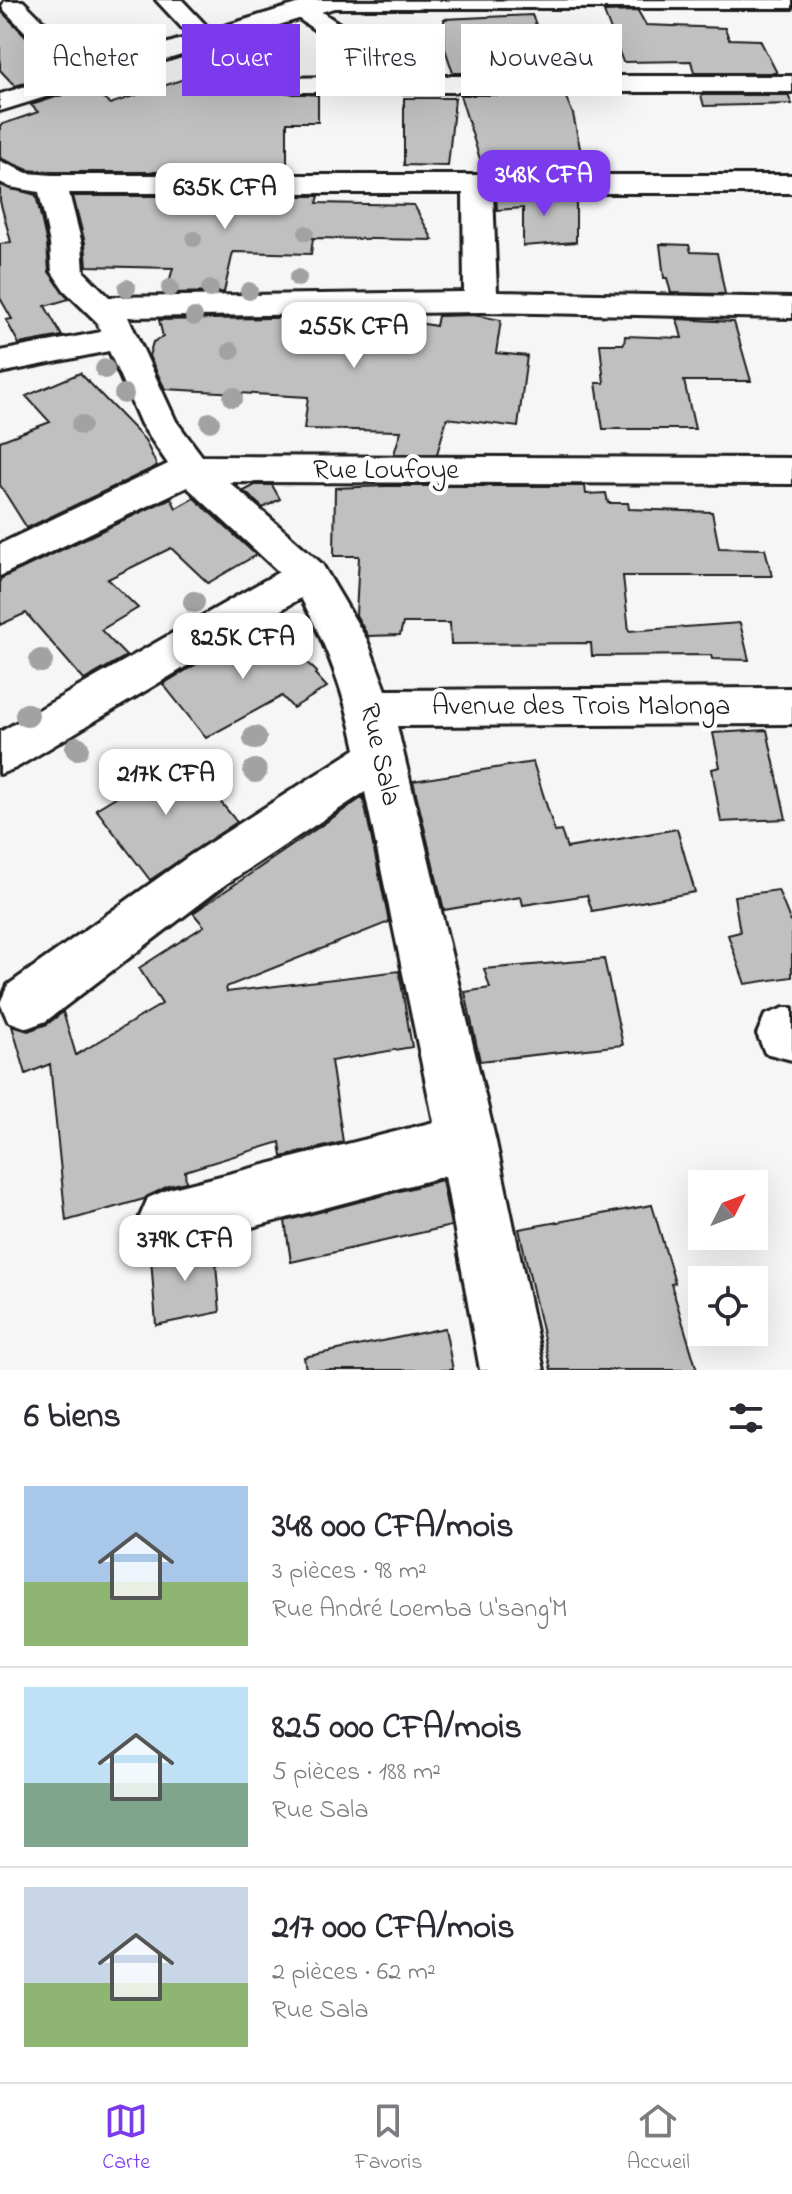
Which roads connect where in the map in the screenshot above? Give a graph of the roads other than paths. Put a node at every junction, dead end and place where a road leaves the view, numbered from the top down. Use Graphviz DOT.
graph roads {
  1 [pos="168,0"];
  2 [pos="333,0"];
  3 [pos="792,1"];
  4 [pos="14,6"];
  5 [pos="302,10"];
  6 [pos="32,24"];
  7 [pos="191,24"];
  8 [pos="256,24"];
  9 [pos="323,24"];
  10 [pos="445,84"];
  11 [pos="792,84"];
  12 [pos="24,96"];
  13 [pos="0,103"];
  14 [pos="0,170"];
  15 [pos="478,182"];
  16 [pos="52,184"];
  17 [pos="792,184"];
  18 [pos="481,302"];
  19 [pos="103,307"];
  20 [pos="792,308"];
  21 [pos="121,338"];
  22 [pos="0,362"];
  23 [pos="191,469"];
  24 [pos="792,471"];
  25 [pos="0,561"];
  26 [pos="308,575"];
  27 [pos="792,706"];
  28 [pos="370,708"];
  29 [pos="0,755"];
  30 [pos="381,757"];
  31 [pos="27,1003"];
  32 [pos="467,1142"];
  33 [pos="169,1219"];
  34 [pos="512,1370"];
  1 -- 7 [label="main road"];
  2 -- 3 [label="main road"];
  2 -- 5 [label="main road"];
  4 -- 6 [label="main road"];
  5 -- 8 [label="main road"];
  5 -- 9 [label="main road"];
  10 -- 11 [label="main road"];
  12 -- 13 [label="main road"];
  14 -- 16 [label="main road"];
  15 -- 16 [label="main road"];
  15 -- 17 [label="main road"];
  15 -- 18 [label="main road"];
  16 -- 19 [label="main road, Rue Sala"];
  18 -- 19 [label="main road"];
  18 -- 20 [label="main road"];
  19 -- 21 [label="main road, Rue Sala"];
  21 -- 22 [label="main road"];
  21 -- 23 [label="main road, Rue Sala"];
  23 -- 24 [label="main road, Rue Loufoye"];
  23 -- 25 [label="main road, Rue Loufoye"];
  23 -- 26 [label="main road, Rue Sala"];
  26 -- 28 [label="main road, Rue Sala"];
  26 -- 29 [label="main road"];
  27 -- 28 [label="main road, Avenue des Trois Malonga"];
  28 -- 30 [label="main road, Rue Sala"];
  30 -- 31 [label="main road"];
  30 -- 32 [label="main road, Rue Sala"];
  32 -- 33 [label="main road"];
  32 -- 34 [label="main road, Rue Sala"];
}
